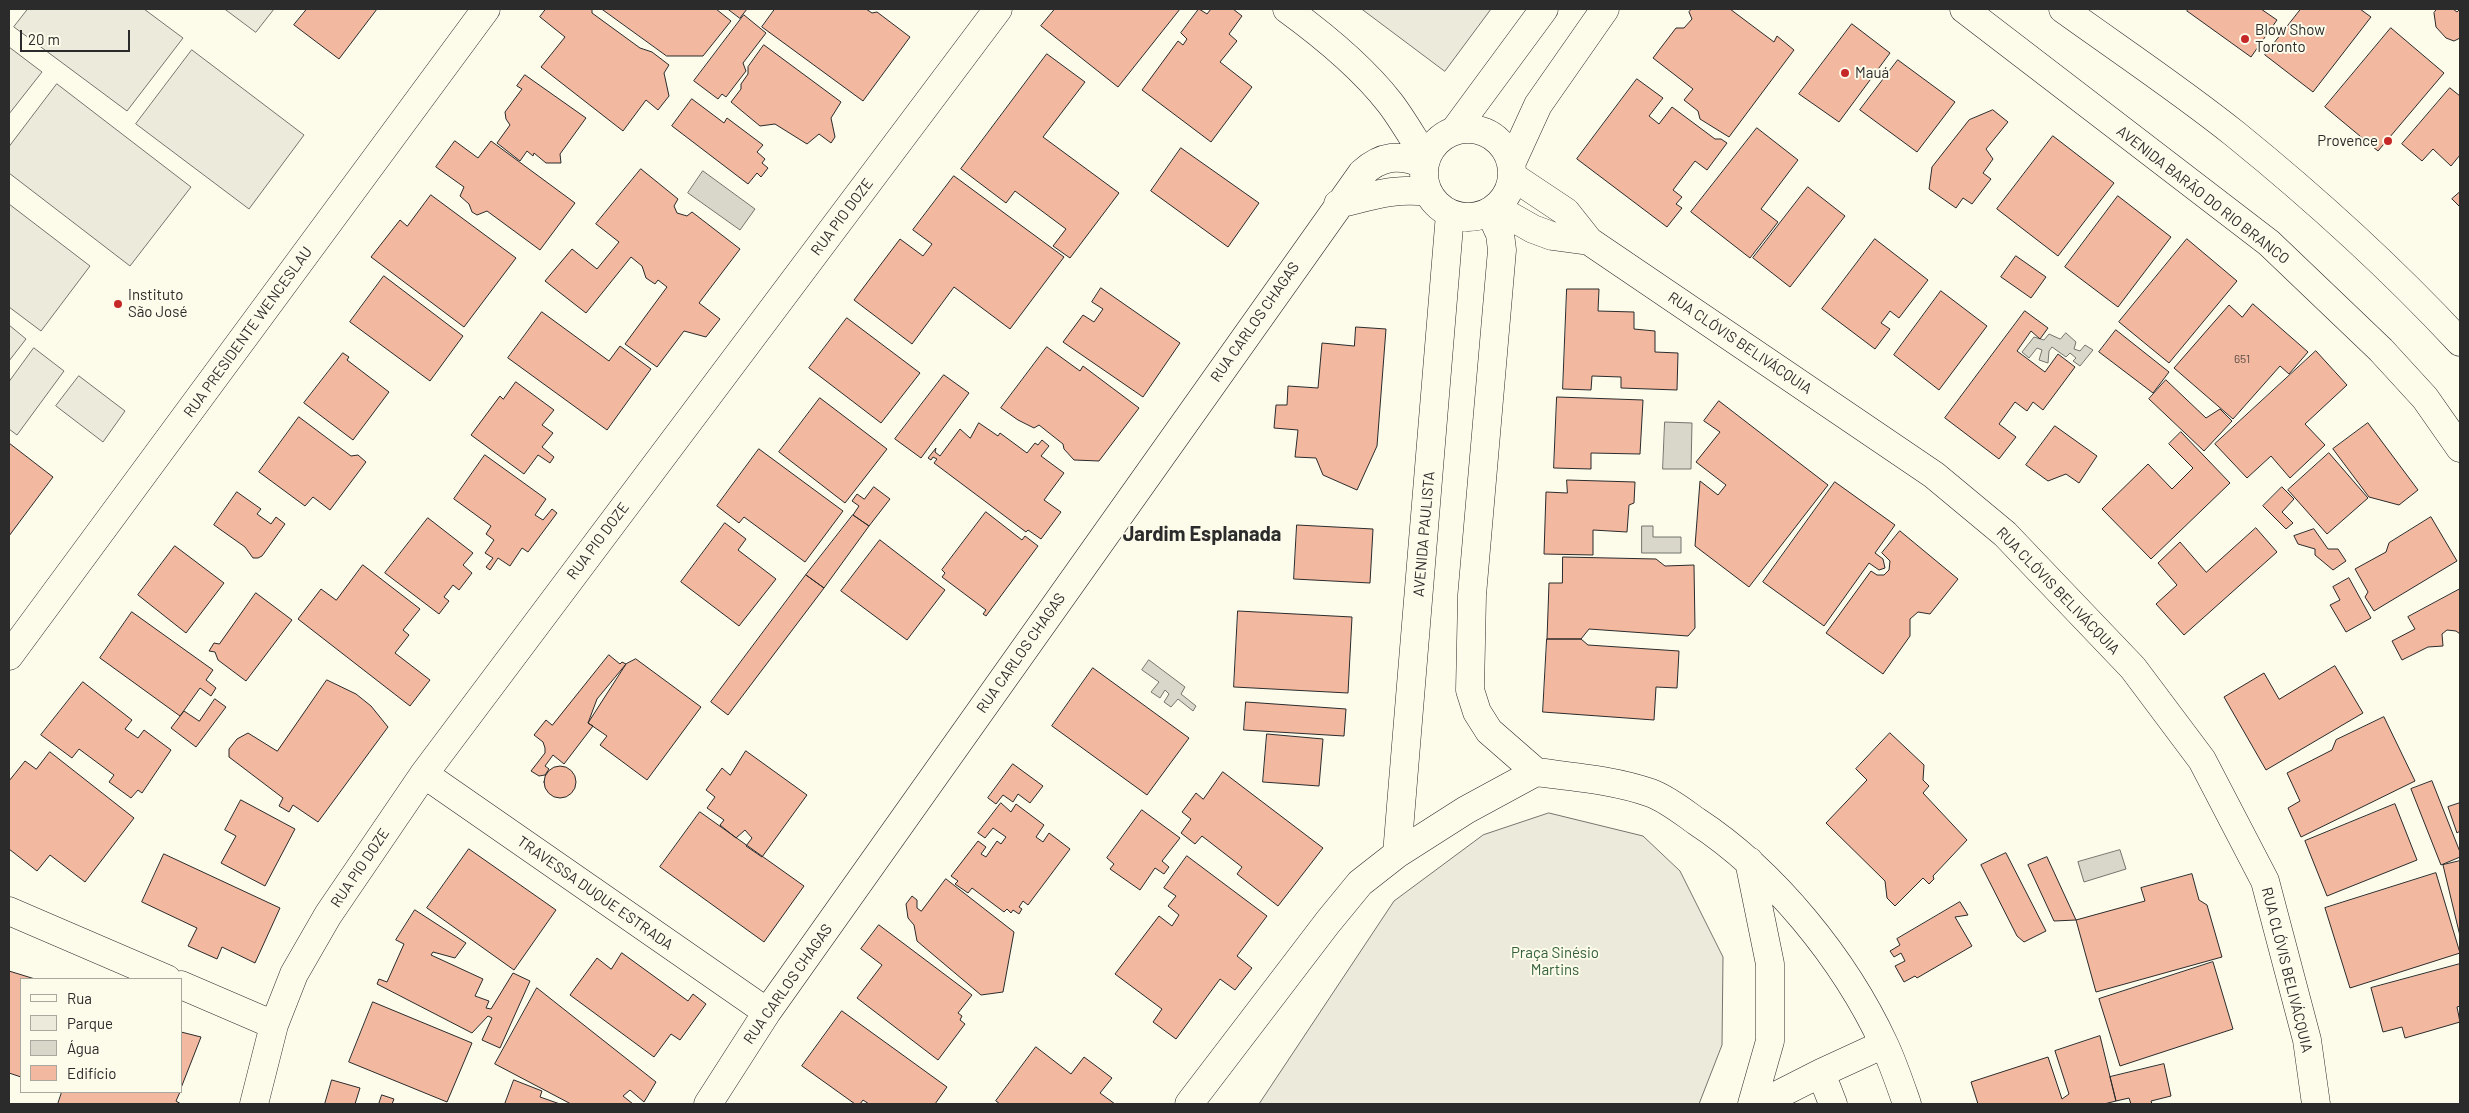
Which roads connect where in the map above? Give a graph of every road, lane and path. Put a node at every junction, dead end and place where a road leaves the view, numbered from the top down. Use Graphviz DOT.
graph roads {
  1 [pos="486,9"];
  2 [pos="998,9"];
  3 [pos="1287,9"];
  4 [pos="1544,9"];
  5 [pos="1605,9"];
  6 [pos="1964,9"];
  7 [pos="2063,9"];
  8 [pos="1454,131"];
  9 [pos="1425,161"];
  10 [pos="1512,170"];
  11 [pos="1427,192"];
  12 [pos="1338,204"];
  13 [pos="1493,210"];
  14 [pos="1450,214"];
  15 [pos="1589,241"];
  16 [pos="2460,342"];
  17 [pos="2459,441"];
  18 [pos="9,656"];
  19 [pos="1536,772"];
  20 [pos="424,774"];
  21 [pos="1397,854"];
  22 [pos="1749,861"];
  23 [pos="9,911"];
  24 [pos="165,978"];
  25 [pos="182,986"];
  26 [pos="767,1012"];
  27 [pos="274,1025"];
  28 [pos="1884,1044"];
  29 [pos="1821,1073"];
  30 [pos="254,1104"];
  31 [pos="708,1104"];
  32 [pos="1189,1104"];
  33 [pos="1752,1104"];
  34 [pos="1760,1104"];
  35 [pos="1833,1104"];
  36 [pos="1907,1104"];
  37 [pos="2316,1104"];
  1 -- 18 [label="street, RUA PRESIDENTE WENCESLAU"];
  2 -- 20 [label="street, RUA PIO DOZE"];
  3 -- 9 [label="street"];
  4 -- 8 [label="street"];
  5 -- 10 [label="street"];
  6 -- 17 [label="street, AVENIDA BARÃO DO RIO BRANCO"];
  7 -- 16 [label="street"];
  8 -- 9 [label="street"];
  8 -- 10 [label="street"];
  9 -- 11 [label="street"];
  9 -- 12 [label="street, RUA CARLOS CHAGAS"];
  10 -- 13 [label="street"];
  10 -- 15 [label="street, RUA CLÓVIS BELIVÁCQUIA"];
  11 -- 12 [label="street"];
  11 -- 14 [label="street"];
  12 -- 26 [label="street, RUA CARLOS CHAGAS"];
  13 -- 14 [label="street"];
  13 -- 15 [label="street, RUA CLÓVIS BELIVÁCQUIA"];
  13 -- 19 [label="street"];
  14 -- 21 [label="street, AVENIDA PAULISTA"];
  15 -- 37 [label="street, RUA CLÓVIS BELIVÁCQUIA"];
  19 -- 21 [label="street"];
  19 -- 22 [label="street"];
  20 -- 26 [label="street, TRAVESSA DUQUE ESTRADA"];
  20 -- 27 [label="street, RUA PIO DOZE"];
  21 -- 32 [label="street"];
  22 -- 28 [label="street"];
  22 -- 33 [label="street"];
  23 -- 24 [label="street"];
  25 -- 27 [label="street"];
  26 -- 31 [label="street, RUA CARLOS CHAGAS"];
  27 -- 30 [label="street, RUA PIO DOZE"];
  28 -- 29 [label="street"];
  28 -- 36 [label="street"];
  29 -- 34 [label="street"];
  29 -- 35 [label="street"];
}
